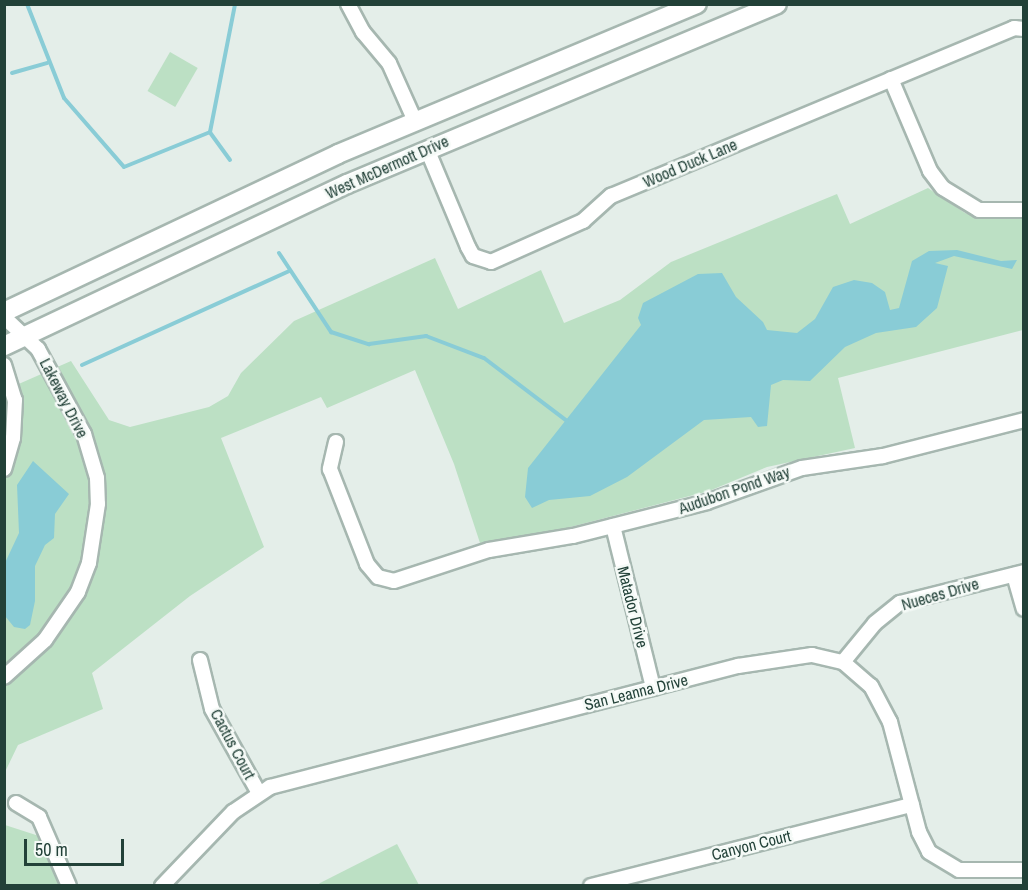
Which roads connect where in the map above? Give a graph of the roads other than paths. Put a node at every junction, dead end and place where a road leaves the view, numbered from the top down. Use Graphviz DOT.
graph roads {
  1 [pos="348,4"];
  2 [pos="697,4"];
  3 [pos="777,4"];
  4 [pos="1023,29"];
  5 [pos="891,79"];
  6 [pos="415,121"];
  7 [pos="427,149"];
  8 [pos="1023,210"];
  9 [pos="4,312"];
  10 [pos="4,317"];
  11 [pos="26,336"];
  12 [pos="4,346"];
  13 [pos="4,365"];
  14 [pos="1023,420"];
  15 [pos="336,442"];
  16 [pos="4,469"];
  17 [pos="614,526"];
  18 [pos="1019,573"];
  19 [pos="1023,609"];
  20 [pos="200,660"];
  21 [pos="843,662"];
  22 [pos="4,677"];
  23 [pos="653,688"];
  24 [pos="259,793"];
  25 [pos="16,803"];
  26 [pos="912,806"];
  27 [pos="1023,870"];
  28 [pos="69,885"];
  29 [pos="162,885"];
  30 [pos="591,885"];
  1 -- 6 [label="street"];
  2 -- 6 [label="main road, West McDermott Drive"];
  3 -- 7 [label="main road, West McDermott Drive"];
  4 -- 5 [label="street, Wood Duck Lane"];
  5 -- 7 [label="street, Wood Duck Lane"];
  5 -- 8 [label="street"];
  6 -- 7 [label="main road"];
  6 -- 9 [label="main road, West McDermott Drive"];
  7 -- 11 [label="main road, West McDermott Drive"];
  10 -- 11 [label="street, Lakeway Drive"];
  11 -- 12 [label="main road, West McDermott Drive"];
  11 -- 22 [label="street, Lakeway Drive"];
  13 -- 16 [label="street"];
  14 -- 17 [label="street, Audubon Pond Way"];
  15 -- 17 [label="street, Audubon Pond Way"];
  17 -- 23 [label="street, Matador Drive"];
  18 -- 19 [label="street"];
  18 -- 21 [label="street, Nueces Drive"];
  20 -- 24 [label="street, Cactus Court"];
  21 -- 23 [label="street, San Leanna Drive"];
  21 -- 26 [label="street, San Leanna Drive"];
  23 -- 24 [label="street, San Leanna Drive"];
  24 -- 29 [label="street, San Leanna Drive"];
  25 -- 28 [label="street"];
  26 -- 27 [label="street, San Leanna Drive"];
  26 -- 30 [label="street, Canyon Court"];
}
